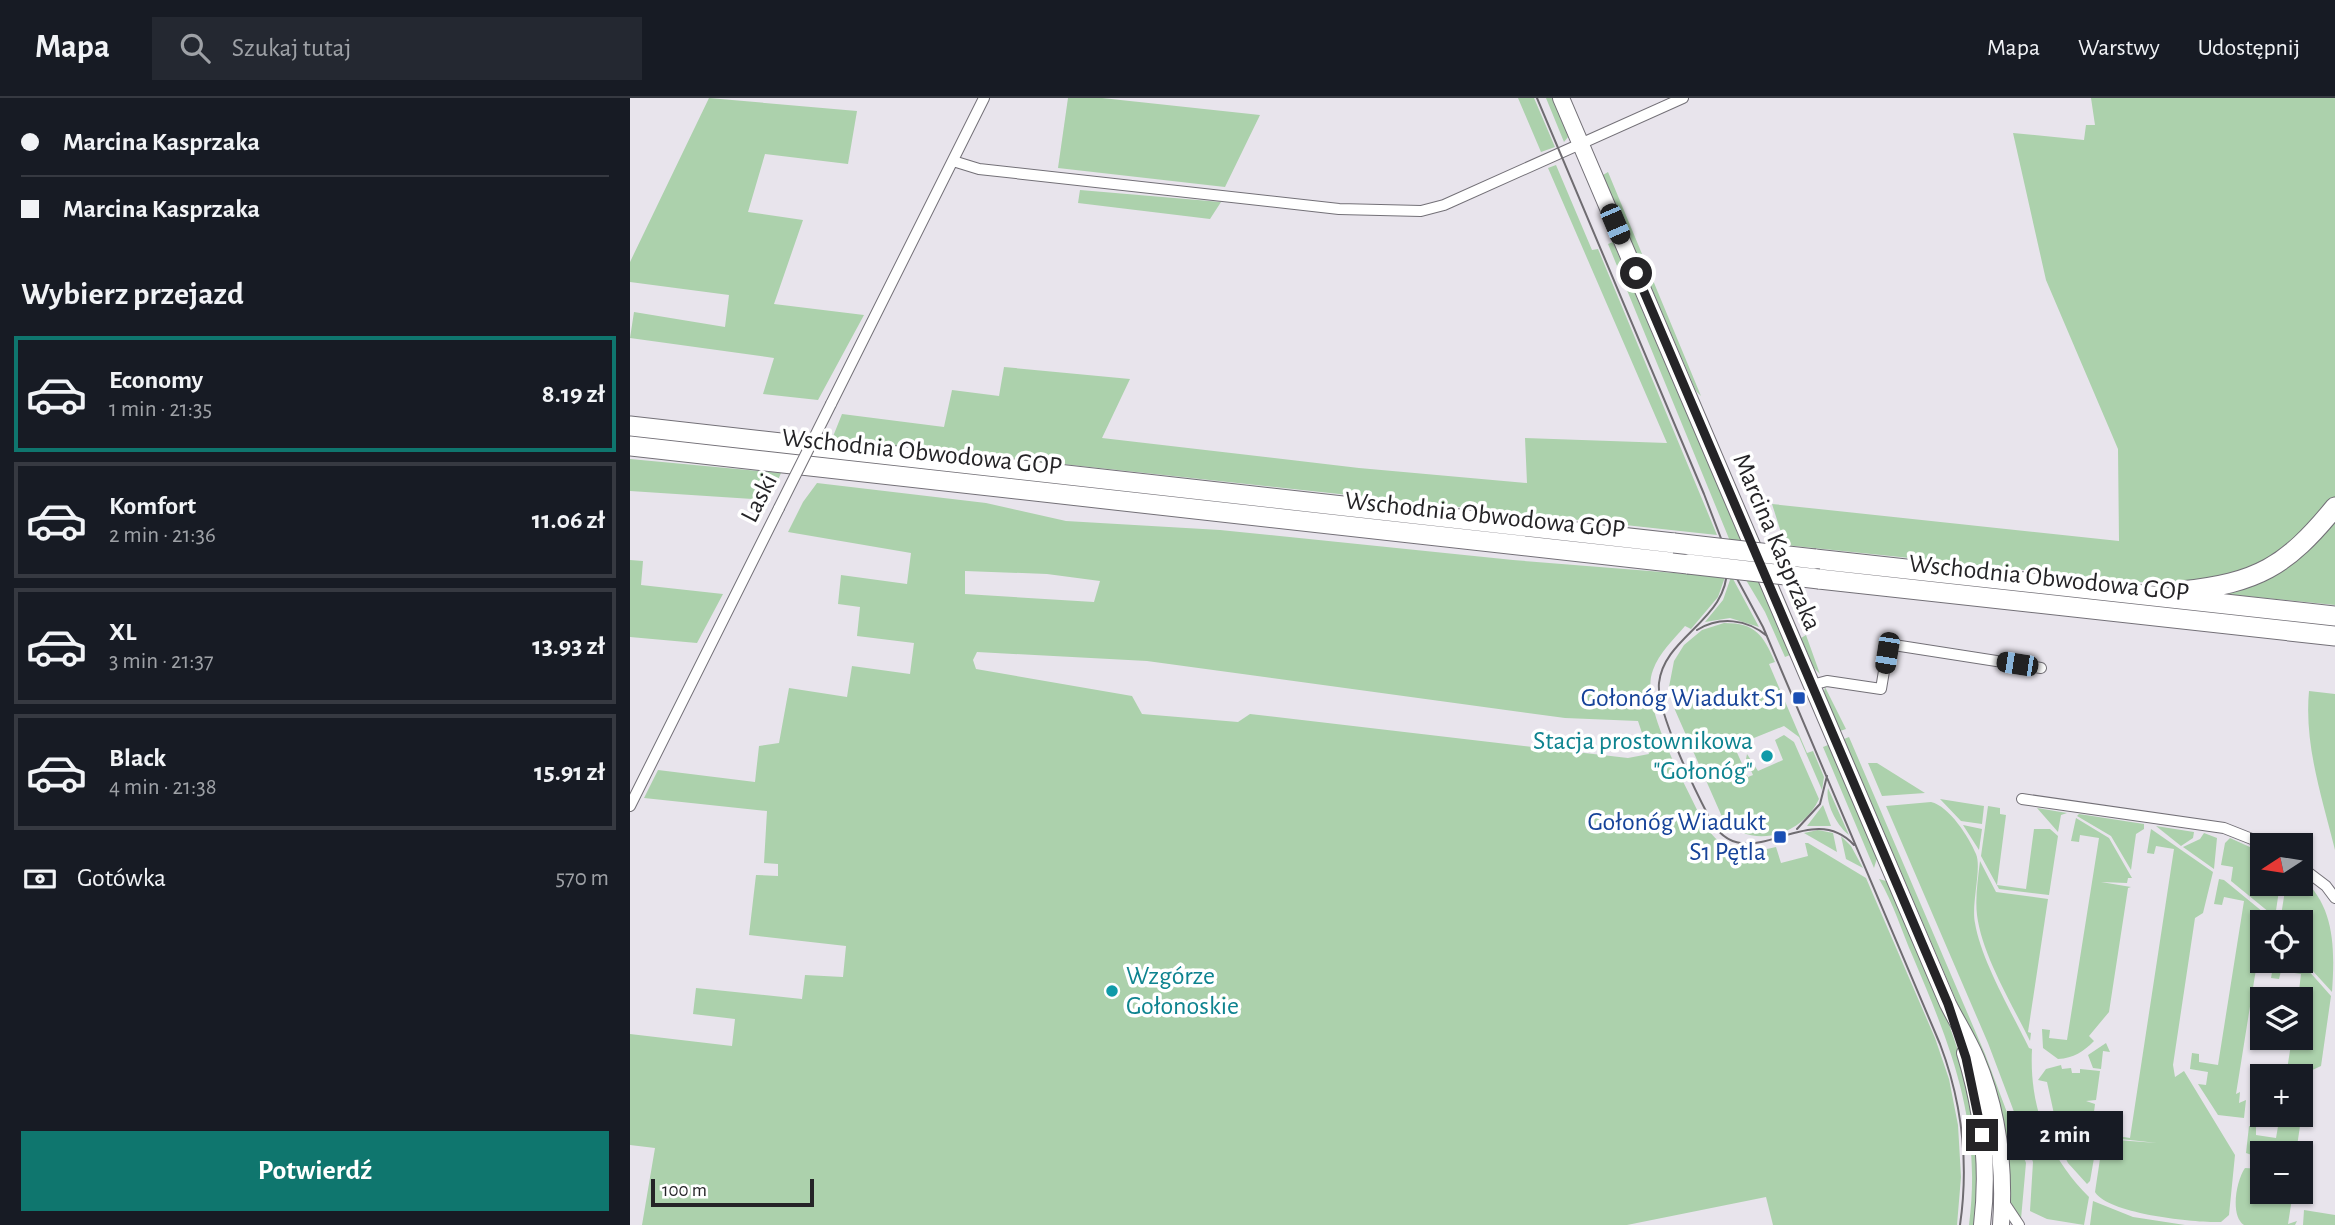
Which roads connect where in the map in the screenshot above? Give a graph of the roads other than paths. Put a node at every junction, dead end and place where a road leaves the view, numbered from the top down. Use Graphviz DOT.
graph roads {
  1 [pos="984,98"];
  2 [pos="1561,98"];
  3 [pos="1684,98"];
  4 [pos="1580,144"];
  5 [pos="953,161"];
  6 [pos="630,426"];
  7 [pos="630,446"];
  8 [pos="2335,507"];
  9 [pos="2141,595"];
  10 [pos="2335,616"];
  11 [pos="2335,636"];
  12 [pos="2041,668"];
  13 [pos="1812,685"];
  14 [pos="2022,799"];
  15 [pos="630,806"];
  16 [pos="2250,838"];
  17 [pos="2314,877"];
  18 [pos="2335,898"];
  19 [pos="1948,1004"];
  20 [pos="2002,1197"];
  21 [pos="1982,1225"];
  22 [pos="2001,1225"];
  23 [pos="2019,1225"];
  1 -- 5 [label="street, Laski"];
  2 -- 4 [label="street, Marcina Kasprzaka"];
  3 -- 4 [label="street"];
  4 -- 5 [label="street"];
  4 -- 13 [label="street, Marcina Kasprzaka"];
  5 -- 15 [label="street, Laski, bridge"];
  6 -- 9 [label="highway, Wschodnia Obwodowa GOP, bridge"];
  7 -- 11 [label="highway, Wschodnia Obwodowa GOP, bridge"];
  8 -- 9 [label="highway"];
  9 -- 10 [label="highway, Wschodnia Obwodowa GOP"];
  12 -- 13 [label="street"];
  13 -- 19 [label="street, Marcina Kasprzaka"];
  14 -- 16 [label="street"];
  17 -- 18 [label="street"];
  19 -- 20 [label="street, Marcina Kasprzaka"];
  19 -- 21 [label="street, Marcina Kasprzaka"];
  20 -- 22 [label="street, Marcina Kasprzaka"];
  20 -- 23 [label="street"];
}
